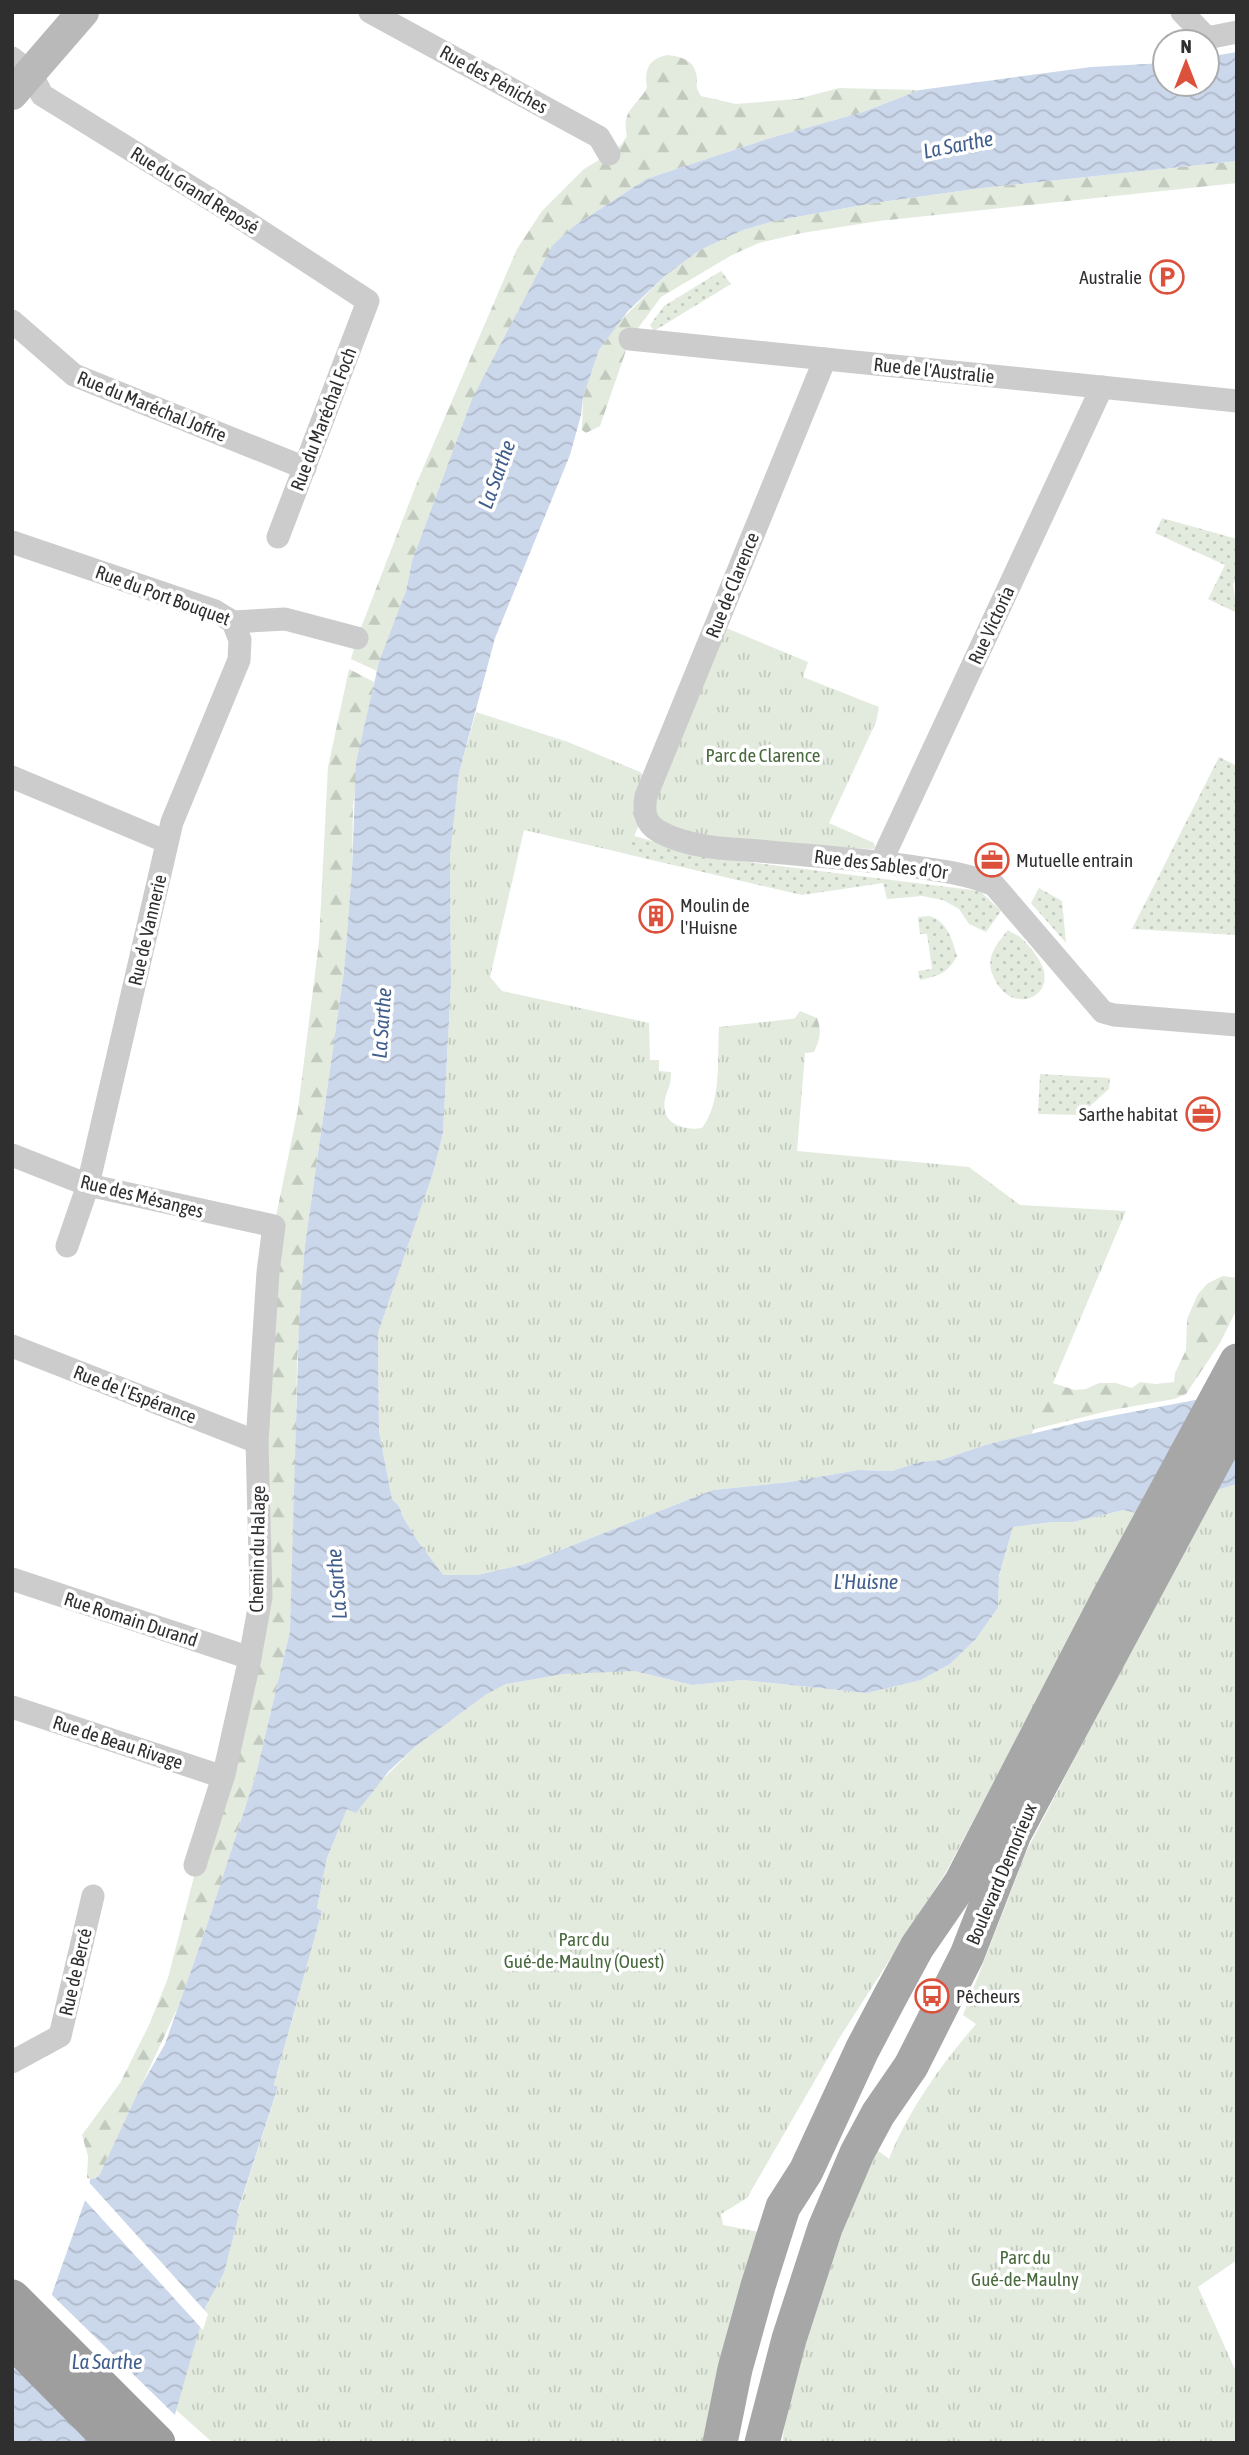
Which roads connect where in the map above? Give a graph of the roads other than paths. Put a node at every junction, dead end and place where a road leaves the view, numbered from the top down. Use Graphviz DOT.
graph roads {
  1 [pos="83,12"];
  2 [pos="370,12"];
  3 [pos="1182,12"];
  4 [pos="1237,32"];
  5 [pos="18,75"];
  6 [pos="609,154"];
  7 [pos="368,301"];
  8 [pos="12,321"];
  9 [pos="630,339"];
  10 [pos="824,359"];
  11 [pos="1102,387"];
  12 [pos="1237,401"];
  13 [pos="306,468"];
  14 [pos="278,537"];
  15 [pos="12,542"];
  16 [pos="233,622"];
  17 [pos="357,638"];
  18 [pos="12,777"];
  19 [pos="644,813"];
  20 [pos="167,842"];
  21 [pos="881,862"];
  22 [pos="1237,1025"];
  23 [pos="12,1155"];
  24 [pos="88,1185"];
  25 [pos="274,1226"];
  26 [pos="67,1245"];
  27 [pos="12,1346"];
  28 [pos="1237,1361"];
  29 [pos="1237,1419"];
  30 [pos="257,1442"];
  31 [pos="12,1579"];
  32 [pos="1123,1600"];
  33 [pos="250,1658"];
  34 [pos="12,1707"];
  35 [pos="223,1777"];
  36 [pos="195,1865"];
  37 [pos="93,1896"];
  38 [pos="12,2062"];
  39 [pos="806,2171"];
  40 [pos="12,2298"];
  41 [pos="12,2339"];
  42 [pos="789,2339"];
  43 [pos="116,2443"];
  44 [pos="157,2443"];
  45 [pos="720,2443"];
  46 [pos="733,2443"];
  47 [pos="762,2443"];
  48 [pos="773,2443"];
  1 -- 5 [label="main road"];
  2 -- 6 [label="street, Rue des Péniches"];
  3 -- 4 [label="street"];
  5 -- 7 [label="street, Rue du Grand Reposé"];
  7 -- 13 [label="street, Rue du Maréchal Foch"];
  8 -- 13 [label="street, Rue du Maréchal Joffre"];
  9 -- 10 [label="street, Rue de l'Australie"];
  10 -- 11 [label="street, Rue de l'Australie"];
  10 -- 19 [label="street, Rue de Clarence"];
  11 -- 12 [label="street, Rue de l'Australie"];
  11 -- 21 [label="street, Rue Victoria"];
  13 -- 14 [label="street, Rue du Maréchal Foch"];
  15 -- 16 [label="street, Rue du Port Bouquet"];
  16 -- 17 [label="street, Rue du Port Bouquet"];
  16 -- 20 [label="street, Rue de Vannerie"];
  18 -- 20 [label="street"];
  19 -- 21 [label="street, Rue des Sables d'Or"];
  20 -- 24 [label="street, Rue de Vannerie"];
  21 -- 22 [label="street, Rue des Sables d'Or"];
  23 -- 24 [label="street, Rue des Mésanges"];
  24 -- 25 [label="street, Rue des Mésanges"];
  24 -- 26 [label="street, Rue de Vannerie"];
  25 -- 30 [label="street, Chemin du Halage"];
  27 -- 30 [label="street, Rue de l'Espérance"];
  28 -- 32 [label="main road, Boulevard Demorieux"];
  29 -- 32 [label="main road, Boulevard Demorieux"];
  30 -- 33 [label="street, Chemin du Halage"];
  31 -- 33 [label="street, Rue Romain Durand"];
  32 -- 39 [label="main road, Boulevard Demorieux"];
  32 -- 42 [label="main road, Boulevard Demorieux"];
  33 -- 35 [label="street, Chemin du Halage"];
  34 -- 35 [label="street, Rue de Beau Rivage"];
  35 -- 36 [label="street, Chemin du Halage"];
  37 -- 38 [label="street, Rue de Bercé"];
  39 -- 45 [label="main road"];
  39 -- 46 [label="main road"];
  40 -- 44 [label="highway"];
  41 -- 43 [label="highway"];
  42 -- 47 [label="main road"];
  42 -- 48 [label="main road"];
}
